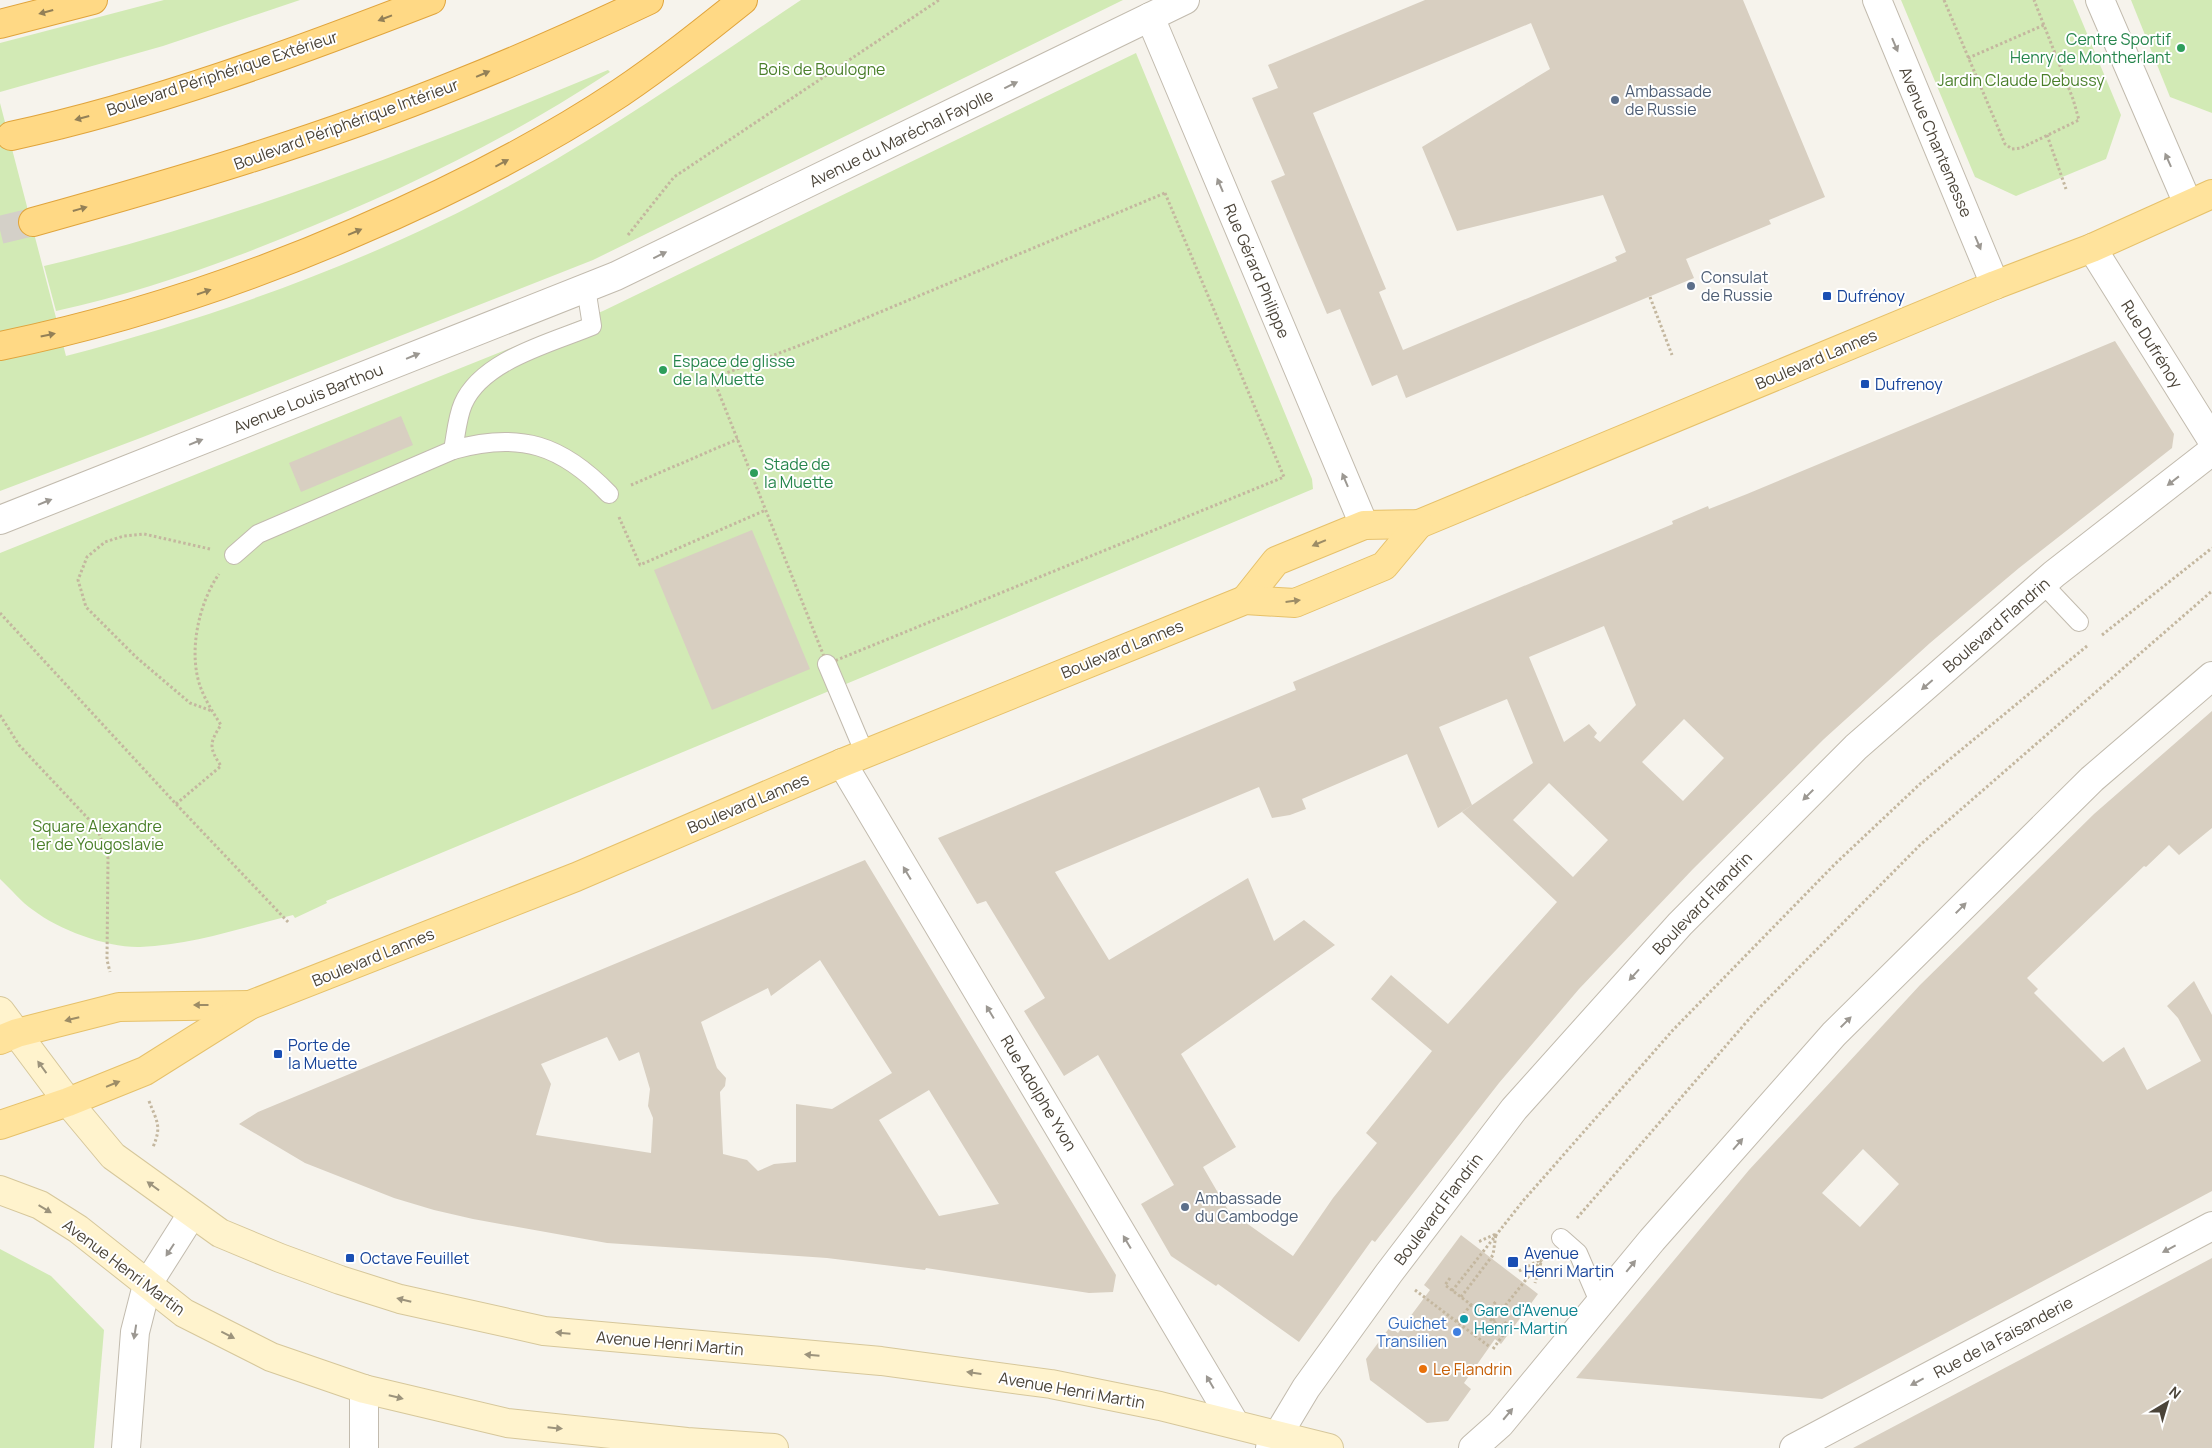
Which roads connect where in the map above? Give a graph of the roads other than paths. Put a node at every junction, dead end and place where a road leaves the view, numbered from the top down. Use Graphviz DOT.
graph roads {
  1 [pos="93,0"];
  2 [pos="431,0"];
  3 [pos="649,0"];
  4 [pos="743,0"];
  5 [pos="1185,0"];
  6 [pos="1876,0"];
  7 [pos="2100,0"];
  8 [pos="1150,17"];
  9 [pos="0,24"];
  10 [pos="11,136"];
  11 [pos="2200,199"];
  12 [pos="33,222"];
  13 [pos="2092,248"];
  14 [pos="616,276"];
  15 [pos="1995,285"];
  16 [pos="586,288"];
  17 [pos="0,346"];
  18 [pos="2212,440"];
  19 [pos="453,450"];
  20 [pos="2212,451"];
  21 [pos="609,494"];
  22 [pos="0,520"];
  23 [pos="1420,524"];
  24 [pos="1364,525"];
  25 [pos="234,555"];
  26 [pos="2043,584"];
  27 [pos="1244,600"];
  28 [pos="2078,622"];
  29 [pos="828,664"];
  30 [pos="2212,676"];
  31 [pos="853,758"];
  32 [pos="250,1005"];
  33 [pos="0,1011"];
  34 [pos="8,1036"];
  35 [pos="68,1102"];
  36 [pos="0,1125"];
  37 [pos="0,1190"];
  38 [pos="192,1214"];
  39 [pos="2212,1226"];
  40 [pos="1561,1238"];
  41 [pos="147,1285"];
  42 [pos="1600,1304"];
  43 [pos="364,1389"];
  44 [pos="1235,1424"];
  45 [pos="1274,1441"];
  46 [pos="126,1448"];
  47 [pos="364,1448"];
  48 [pos="774,1448"];
  49 [pos="1329,1448"];
  50 [pos="1474,1448"];
  51 [pos="1794,1448"];
  1 -- 9 [label="highway, one-way"];
  2 -- 10 [label="highway, Boulevard Périphérique Extérieur, one-way"];
  12 -- 3 [label="highway, Boulevard Périphérique Intérieur, one-way"];
  17 -- 4 [label="highway, one-way"];
  5 -- 8 [label="street, Avenue du Maréchal Fayolle"];
  6 -- 15 [label="street, Avenue Chantemesse, one-way"];
  11 -- 7 [label="street, one-way"];
  14 -- 8 [label="street, Avenue du Maréchal Fayolle, one-way"];
  24 -- 8 [label="street, Rue Gérard Philippe, one-way"];
  11 -- 13 [label="main road, Boulevard Lannes"];
  13 -- 15 [label="main road, Boulevard Lannes"];
  13 -- 18 [label="street, Rue Dufrénoy"];
  14 -- 16 [label="street, Avenue Louis Barthou"];
  15 -- 23 [label="main road, Boulevard Lannes"];
  16 -- 19 [label="lane"];
  22 -- 16 [label="street, Avenue Louis Barthou, one-way"];
  19 -- 21 [label="lane"];
  19 -- 25 [label="lane"];
  20 -- 26 [label="street, Boulevard Flandrin, one-way"];
  23 -- 24 [label="main road, Boulevard Lannes"];
  27 -- 23 [label="main road, Boulevard Lannes, one-way"];
  24 -- 27 [label="main road, Boulevard Lannes, one-way"];
  26 -- 28 [label="lane"];
  26 -- 45 [label="street, Boulevard Flandrin, one-way"];
  27 -- 31 [label="main road, Boulevard Lannes"];
  29 -- 31 [label="lane"];
  42 -- 30 [label="street, one-way"];
  31 -- 32 [label="main road, Boulevard Lannes"];
  44 -- 31 [label="street, Rue Adolphe Yvon, one-way"];
  32 -- 34 [label="main road, Boulevard Lannes, one-way"];
  35 -- 32 [label="main road, Boulevard Lannes, one-way"];
  33 -- 34 [label="main road, Avenue Henri Martin"];
  35 -- 34 [label="main road, Avenue Henri Martin, one-way"];
  35 -- 36 [label="main road, Boulevard Lannes"];
  38 -- 35 [label="main road, Avenue Henri Martin, one-way"];
  37 -- 41 [label="main road, Avenue Henri Martin, one-way"];
  38 -- 41 [label="street, one-way"];
  44 -- 38 [label="main road, Avenue Henri Martin, one-way"];
  39 -- 51 [label="street, Rue de la Faisanderie, one-way"];
  40 -- 42 [label="lane"];
  41 -- 43 [label="main road, Avenue Henri Martin, one-way"];
  41 -- 46 [label="street, one-way"];
  50 -- 42 [label="street, one-way"];
  43 -- 47 [label="street"];
  43 -- 48 [label="main road, Avenue Henri Martin, one-way"];
  44 -- 45 [label="main road, Avenue Henri Martin"];
  45 -- 49 [label="main road, Avenue Henri Martin"];
}
